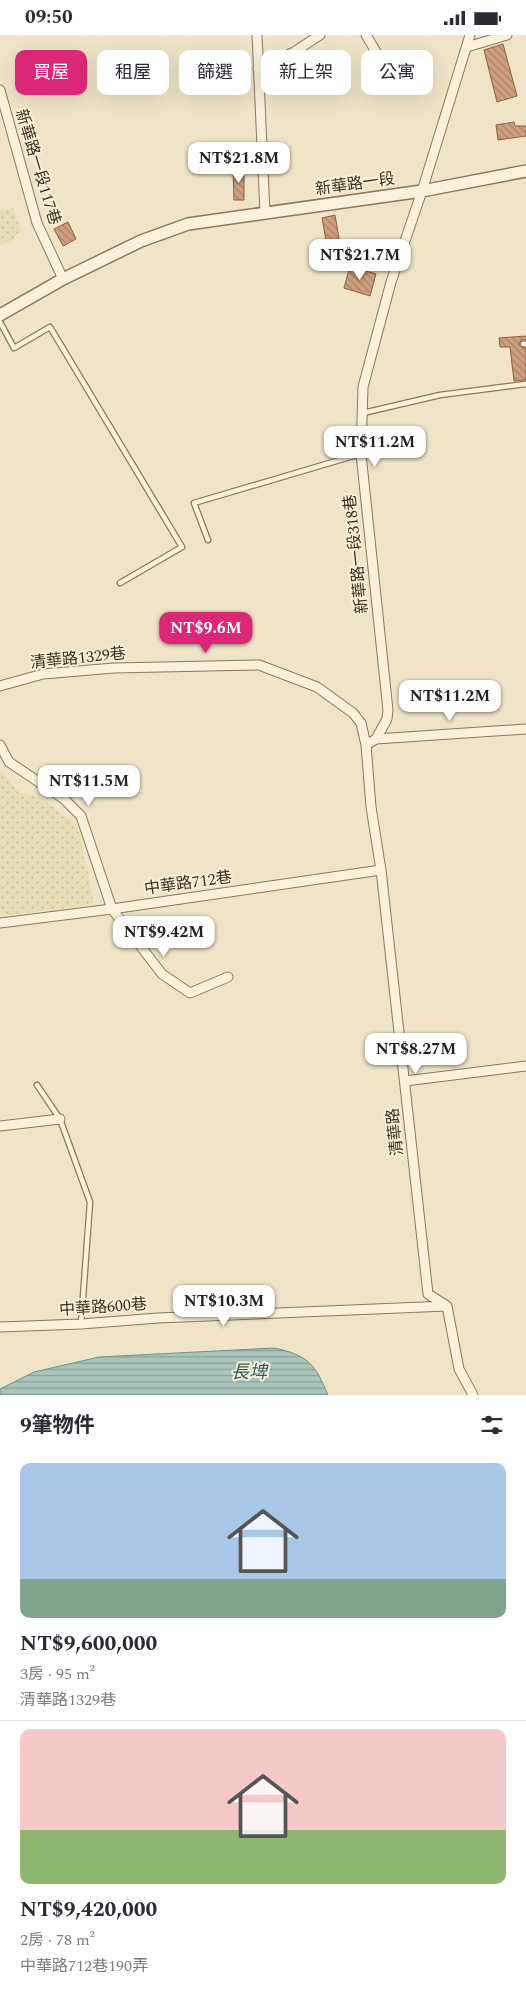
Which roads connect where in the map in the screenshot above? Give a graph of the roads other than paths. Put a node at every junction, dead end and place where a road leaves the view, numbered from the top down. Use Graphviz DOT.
graph roads {
  1 [pos="257,35"];
  2 [pos="320,35"];
  3 [pos="366,35"];
  4 [pos="470,35"];
  5 [pos="507,35"];
  6 [pos="466,47"];
  7 [pos="375,50"];
  8 [pos="258,69"];
  9 [pos="0,91"];
  10 [pos="526,171"];
  11 [pos="422,191"];
  12 [pos="265,213"];
  13 [pos="64,279"];
  14 [pos="0,315"];
  15 [pos="0,321"];
  16 [pos="526,384"];
  17 [pos="362,413"];
  18 [pos="361,454"];
  19 [pos="208,540"];
  20 [pos="120,583"];
  21 [pos="0,686"];
  22 [pos="526,729"];
  23 [pos="376,739"];
  24 [pos="0,745"];
  25 [pos="366,745"];
  26 [pos="381,870"];
  27 [pos="112,909"];
  28 [pos="0,923"];
  29 [pos="228,977"];
  30 [pos="526,1066"];
  31 [pos="404,1081"];
  32 [pos="36,1085"];
  33 [pos="60,1119"];
  34 [pos="0,1126"];
  35 [pos="447,1306"];
  36 [pos="0,1322"];
  37 [pos="81,1324"];
  38 [pos="0,1327"];
  39 [pos="472,1395"];
  1 -- 8 [label="street"];
  2 -- 8 [label="street"];
  3 -- 7 [label="street"];
  4 -- 6 [label="street, 新華路一段318巷"];
  5 -- 6 [label="street"];
  6 -- 11 [label="street, 新華路一段318巷"];
  8 -- 12 [label="street"];
  9 -- 13 [label="street, 新華路一段117巷"];
  10 -- 11 [label="street, 新華路一段"];
  11 -- 12 [label="street, 新華路一段"];
  11 -- 17 [label="street, 新華路一段318巷"];
  12 -- 13 [label="street, 新華路一段"];
  13 -- 14 [label="street, 新華路一段"];
  15 -- 20 [label="lane"];
  16 -- 17 [label="lane"];
  17 -- 18 [label="street, 新華路一段318巷"];
  18 -- 19 [label="lane"];
  18 -- 23 [label="street, 新華路一段318巷"];
  21 -- 25 [label="street, 清華路1329巷"];
  22 -- 23 [label="street"];
  23 -- 25 [label="street"];
  24 -- 27 [label="street"];
  25 -- 26 [label="street, 清華路"];
  26 -- 27 [label="street, 中華路712巷"];
  26 -- 31 [label="street, 清華路"];
  27 -- 28 [label="street, 中華路712巷"];
  27 -- 29 [label="street"];
  30 -- 31 [label="street"];
  31 -- 35 [label="street, 清華路"];
  32 -- 33 [label="lane"];
  33 -- 34 [label="street"];
  33 -- 37 [label="lane"];
  35 -- 37 [label="street, 中華路600巷"];
  35 -- 39 [label="street"];
  36 -- 38 [label="lane"];
  37 -- 38 [label="street, 中華路600巷"];
}
